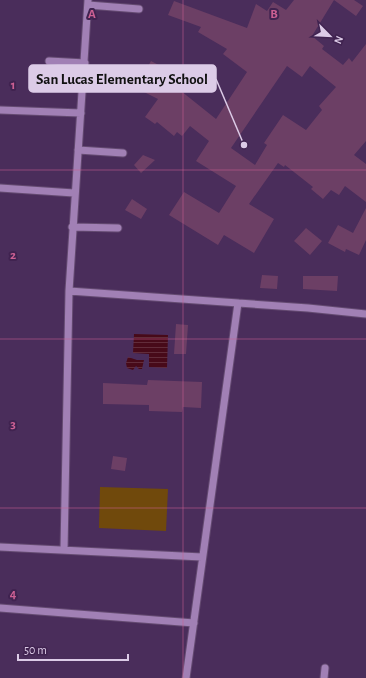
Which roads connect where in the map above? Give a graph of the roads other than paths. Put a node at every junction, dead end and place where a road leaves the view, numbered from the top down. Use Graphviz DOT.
graph roads {
  1 [pos="88,3"];
  2 [pos="139,9"];
  3 [pos="49,61"];
  4 [pos="85,63"];
  5 [pos="84,81"];
  6 [pos="132,82"];
  7 [pos="0,110"];
  8 [pos="81,113"];
  9 [pos="78,150"];
  10 [pos="123,154"];
  11 [pos="0,188"];
  12 [pos="74,193"];
  13 [pos="72,227"];
  14 [pos="118,228"];
  15 [pos="69,291"];
  16 [pos="238,303"];
  17 [pos="366,314"];
  18 [pos="0,547"];
  19 [pos="64,550"];
  20 [pos="202,558"];
  21 [pos="0,608"];
  22 [pos="194,623"];
  23 [pos="325,668"];
  24 [pos="186,678"];
  25 [pos="324,678"];
  1 -- 2 [label="street"];
  1 -- 4 [label="street"];
  3 -- 4 [label="street"];
  4 -- 5 [label="street"];
  5 -- 6 [label="street"];
  5 -- 8 [label="street"];
  7 -- 8 [label="street"];
  8 -- 9 [label="street"];
  9 -- 10 [label="street"];
  9 -- 12 [label="street"];
  11 -- 12 [label="street"];
  12 -- 13 [label="street"];
  13 -- 14 [label="street"];
  13 -- 15 [label="street"];
  15 -- 16 [label="street"];
  15 -- 19 [label="street"];
  16 -- 17 [label="street"];
  16 -- 20 [label="street"];
  18 -- 19 [label="street"];
  19 -- 20 [label="street"];
  20 -- 22 [label="street"];
  21 -- 22 [label="street"];
  22 -- 24 [label="street"];
  23 -- 25 [label="street"];
}
